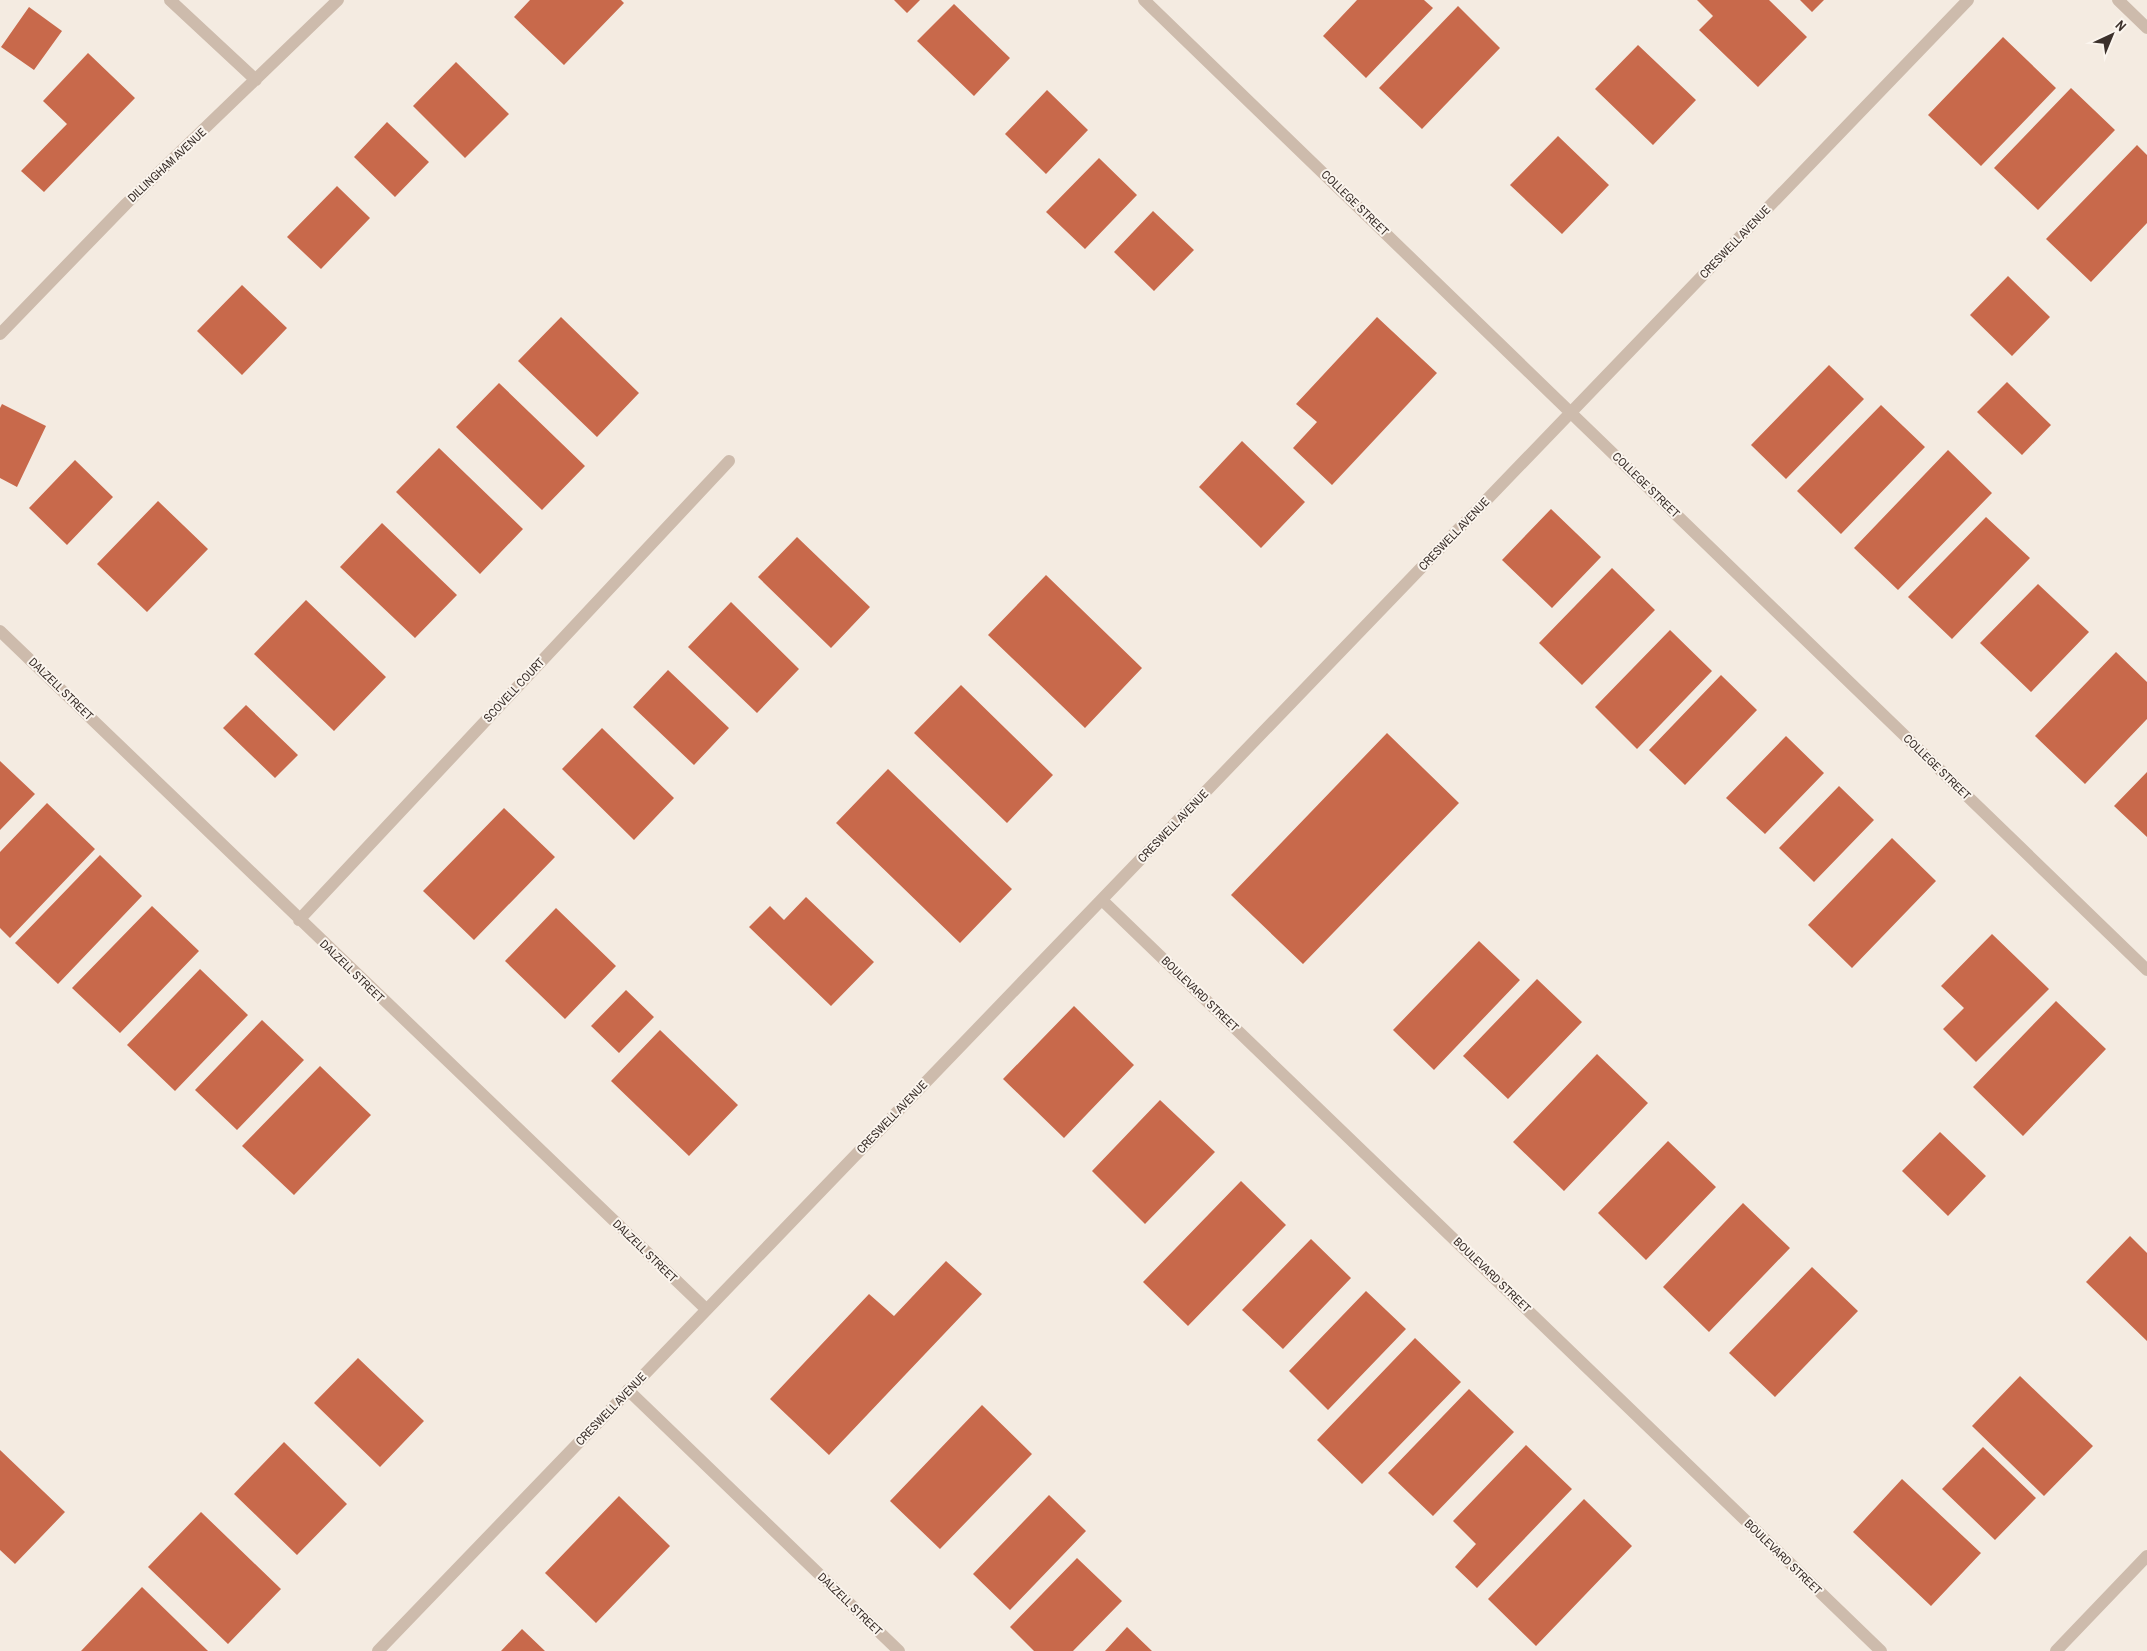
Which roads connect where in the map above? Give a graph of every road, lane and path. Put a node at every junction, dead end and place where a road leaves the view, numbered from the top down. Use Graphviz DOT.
graph roads {
  1 [pos="170,0"];
  2 [pos="338,0"];
  3 [pos="1144,0"];
  4 [pos="1968,0"];
  5 [pos="2118,0"];
  6 [pos="2147,28"];
  7 [pos="256,80"];
  8 [pos="0,334"];
  9 [pos="1571,413"];
  10 [pos="729,461"];
  11 [pos="0,630"];
  12 [pos="1102,900"];
  13 [pos="299,920"];
  14 [pos="2147,970"];
  15 [pos="706,1309"];
  16 [pos="628,1390"];
  17 [pos="2147,1556"];
  18 [pos="378,1651"];
  19 [pos="899,1651"];
  20 [pos="1881,1651"];
  21 [pos="2056,1651"];
  1 -- 7 [label="street"];
  2 -- 7 [label="street, DILLINGHAM AVENUE"];
  3 -- 9 [label="street, COLLEGE STREET"];
  4 -- 9 [label="street, CRESWELL AVENUE"];
  5 -- 6 [label="street"];
  7 -- 8 [label="street, DILLINGHAM AVENUE"];
  9 -- 12 [label="street, CRESWELL AVENUE"];
  9 -- 14 [label="street, COLLEGE STREET"];
  10 -- 13 [label="street, SCOVELL COURT"];
  11 -- 13 [label="street, DALZELL STREET"];
  12 -- 15 [label="street, CRESWELL AVENUE"];
  12 -- 20 [label="street, BOULEVARD STREET"];
  13 -- 15 [label="street, DALZELL STREET"];
  15 -- 16 [label="street, CRESWELL AVENUE"];
  16 -- 18 [label="street, CRESWELL AVENUE"];
  16 -- 19 [label="street, DALZELL STREET"];
  17 -- 21 [label="street"];
}
